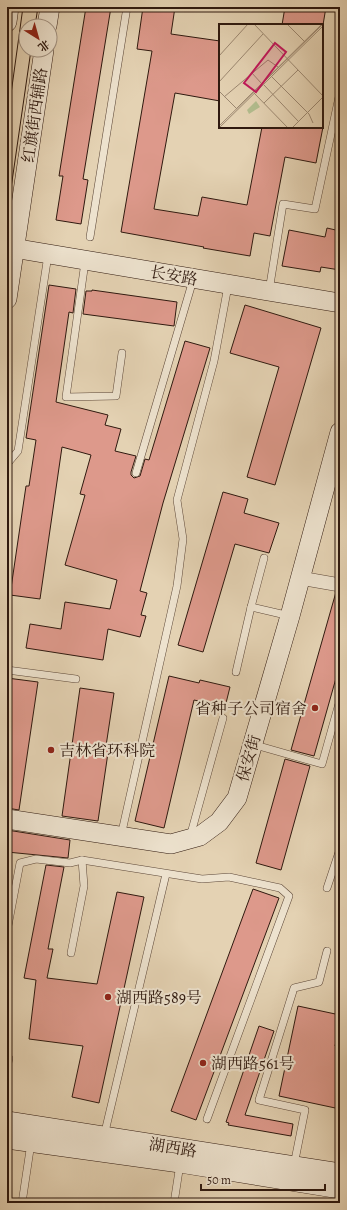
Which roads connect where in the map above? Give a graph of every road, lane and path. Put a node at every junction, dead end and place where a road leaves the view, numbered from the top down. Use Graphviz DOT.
graph roads {
  1 [pos="9,7"];
  2 [pos="50,7"];
  3 [pos="128,7"];
  4 [pos="48,18"];
  5 [pos="7,22"];
  6 [pos="43,58"];
  7 [pos="340,92"];
  8 [pos="90,237"];
  9 [pos="11,247"];
  10 [pos="48,253"];
  11 [pos="85,260"];
  12 [pos="194,278"];
  13 [pos="228,284"];
  14 [pos="269,291"];
  15 [pos="7,299"];
  16 [pos="340,303"];
  17 [pos="122,353"];
  18 [pos="340,435"];
  19 [pos="7,464"];
  20 [pos="136,473"];
  21 [pos="264,558"];
  22 [pos="300,578"];
  23 [pos="340,585"];
  24 [pos="251,607"];
  25 [pos="290,616"];
  26 [pos="7,670"];
  27 [pos="236,672"];
  28 [pos="76,679"];
  29 [pos="340,700"];
  30 [pos="223,718"];
  31 [pos="252,744"];
  32 [pos="7,820"];
  33 [pos="121,836"];
  34 [pos="190,838"];
  35 [pos="340,849"];
  36 [pos="82,860"];
  37 [pos="166,874"];
  38 [pos="327,888"];
  39 [pos="7,930"];
  40 [pos="327,951"];
  41 [pos="71,953"];
  42 [pos="7,1056"];
  43 [pos="7,1068"];
  44 [pos="207,1119"];
  45 [pos="7,1120"];
  46 [pos="104,1136"];
  47 [pos="7,1139"];
  48 [pos="31,1142"];
  49 [pos="180,1163"];
  50 [pos="294,1166"];
  51 [pos="340,1173"];
  52 [pos="340,1189"];
  53 [pos="22,1203"];
  54 [pos="174,1203"];
  1 -- 5 [label="street"];
  2 -- 4 [label="street"];
  3 -- 8 [label="lane"];
  6 -- 9 [label="street, 红旗街西辅路"];
  7 -- 14 [label="lane"];
  9 -- 10 [label="street, 长安路"];
  9 -- 15 [label="street, 红旗街西辅路"];
  10 -- 11 [label="street, 长安路"];
  10 -- 19 [label="lane"];
  11 -- 12 [label="street, 长安路"];
  11 -- 17 [label="lane"];
  12 -- 13 [label="street, 长安路"];
  12 -- 20 [label="lane"];
  13 -- 14 [label="street, 长安路"];
  13 -- 33 [label="lane"];
  14 -- 16 [label="street, 长安路"];
  18 -- 22 [label="street, 保安街"];
  21 -- 24 [label="lane"];
  22 -- 23 [label="street"];
  22 -- 25 [label="street, 保安街"];
  24 -- 25 [label="lane"];
  24 -- 27 [label="lane"];
  25 -- 31 [label="street, 保安街"];
  26 -- 28 [label="lane"];
  29 -- 31 [label="lane"];
  30 -- 34 [label="lane"];
  31 -- 34 [label="street, 保安街"];
  32 -- 33 [label="street, 保安街"];
  33 -- 34 [label="street, 保安街"];
  35 -- 38 [label="lane"];
  36 -- 37 [label="lane"];
  36 -- 39 [label="lane"];
  36 -- 41 [label="lane"];
  37 -- 44 [label="lane"];
  37 -- 46 [label="lane"];
  40 -- 50 [label="lane"];
  42 -- 43 [label="lane"];
  45 -- 46 [label="street, 湖西路"];
  46 -- 50 [label="street, 湖西路"];
  47 -- 48 [label="street, 湖西路"];
  48 -- 49 [label="street, 湖西路"];
  48 -- 53 [label="lane"];
  49 -- 52 [label="street, 湖西路"];
  49 -- 54 [label="lane"];
  50 -- 51 [label="street, 湖西路"];
}
